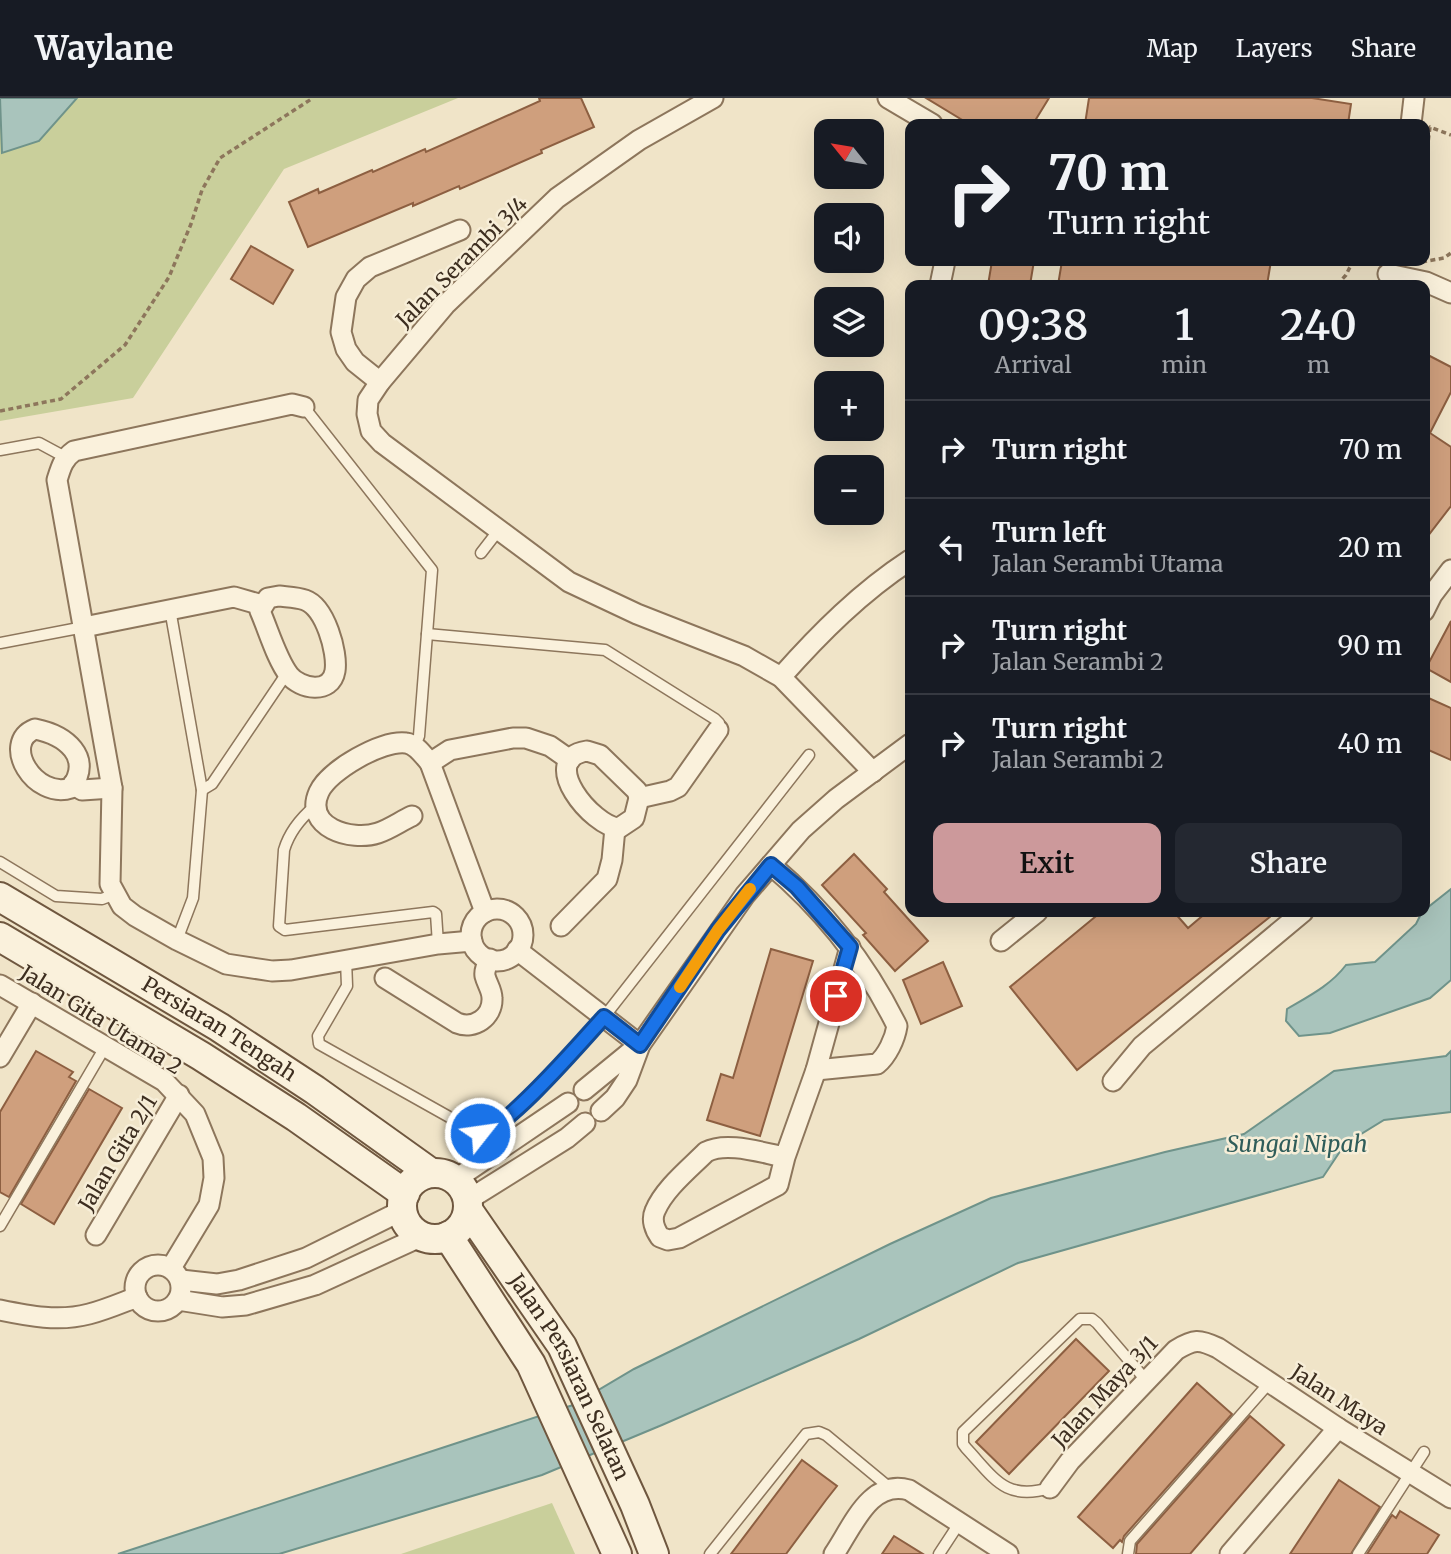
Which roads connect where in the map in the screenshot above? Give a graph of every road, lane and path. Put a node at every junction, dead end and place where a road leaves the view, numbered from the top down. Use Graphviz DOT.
graph roads {
  1 [pos="313,98"];
  2 [pos="713,98"];
  3 [pos="888,98"];
  4 [pos="1414,98"];
  5 [pos="924,119"];
  6 [pos="1412,119"];
  7 [pos="1430,127"];
  8 [pos="1451,135"];
  9 [pos="460,230"];
  10 [pos="1451,253"];
  11 [pos="1430,261"];
  12 [pos="1387,273"];
  13 [pos="1417,280"];
  14 [pos="1430,284"];
  15 [pos="1451,293"];
  16 [pos="380,382"];
  17 [pos="304,407"];
  18 [pos="0,411"];
  19 [pos="0,450"];
  20 [pos="65,457"];
  21 [pos="498,531"];
  22 [pos="481,553"];
  23 [pos="905,563"];
  24 [pos="1451,570"];
  25 [pos="1430,598"];
  26 [pos="262,605"];
  27 [pos="170,609"];
  28 [pos="84,627"];
  29 [pos="427,634"];
  30 [pos="0,643"];
  31 [pos="287,673"];
  32 [pos="781,677"];
  33 [pos="718,730"];
  34 [pos="415,746"];
  35 [pos="905,748"];
  36 [pos="7,749"];
  37 [pos="809,755"];
  38 [pos="570,760"];
  39 [pos="430,763"];
  40 [pos="873,772"];
  41 [pos="74,784"];
  42 [pos="113,788"];
  43 [pos="202,790"];
  44 [pos="639,798"];
  45 [pos="315,806"];
  46 [pos="412,816"];
  47 [pos="615,828"];
  48 [pos="0,862"];
  49 [pos="771,865"];
  50 [pos="115,894"];
  51 [pos="0,897"];
  52 [pos="485,912"];
  53 [pos="1031,917"];
  54 [pos="1297,917"];
  55 [pos="561,926"];
  56 [pos="0,937"];
  57 [pos="177,940"];
  58 [pos="472,941"];
  59 [pos="1001,941"];
  60 [pos="438,944"];
  61 [pos="850,947"];
  62 [pos="517,950"];
  63 [pos="489,959"];
  64 [pos="346,960"];
  65 [pos="385,978"];
  66 [pos="0,985"];
  67 [pos="32,1003"];
  68 [pos="604,1017"];
  69 [pos="640,1045"];
  70 [pos="105,1047"];
  71 [pos="0,1057"];
  72 [pos="816,1070"];
  73 [pos="1113,1081"];
  74 [pos="584,1090"];
  75 [pos="179,1095"];
  76 [pos="568,1103"];
  77 [pos="601,1111"];
  78 [pos="585,1123"];
  79 [pos="785,1157"];
  80 [pos="456,1190"];
  81 [pos="404,1202"];
  82 [pos="0,1226"];
  83 [pos="96,1235"];
  84 [pos="435,1236"];
  85 [pos="176,1274"];
  86 [pos="137,1297"];
  87 [pos="178,1300"];
  88 [pos="0,1310"];
  89 [pos="1202,1340"];
  90 [pos="1145,1379"];
  91 [pos="1270,1382"];
  92 [pos="1338,1428"];
  93 [pos="1424,1452"];
  94 [pos="1410,1472"];
  95 [pos="890,1488"];
  96 [pos="1050,1488"];
  97 [pos="1451,1498"];
  98 [pos="960,1522"];
  99 [pos="617,1554"];
  100 [pos="654,1554"];
  101 [pos="710,1554"];
  102 [pos="834,1554"];
  103 [pos="939,1554"];
  104 [pos="1007,1554"];
  105 [pos="1128,1554"];
  106 [pos="1230,1554"];
  107 [pos="1358,1554"];
  1 -- 18 [label="path"];
  2 -- 16 [label="street, Jalan Serambi 3/4"];
  3 -- 5 [label="street"];
  4 -- 6 [label="street"];
  7 -- 8 [label="path"];
  9 -- 16 [label="street, Jalan Serambi 3/4"];
  10 -- 11 [label="path"];
  12 -- 13 [label="street"];
  14 -- 15 [label="street"];
  16 -- 21 [label="street"];
  17 -- 20 [label="street"];
  17 -- 29 [label="lane"];
  19 -- 20 [label="lane"];
  20 -- 28 [label="street"];
  21 -- 22 [label="lane"];
  21 -- 32 [label="street"];
  23 -- 32 [label="street"];
  24 -- 25 [label="street"];
  26 -- 27 [label="street"];
  26 -- 31 [label="street"];
  26 -- 31 [label="street"];
  27 -- 28 [label="street"];
  27 -- 43 [label="lane"];
  28 -- 30 [label="lane"];
  28 -- 42 [label="street"];
  29 -- 33 [label="lane"];
  29 -- 34 [label="lane"];
  31 -- 43 [label="lane"];
  32 -- 40 [label="street"];
  33 -- 44 [label="street"];
  34 -- 39 [label="street"];
  34 -- 45 [label="street"];
  35 -- 40 [label="street"];
  36 -- 41 [label="street"];
  36 -- 41 [label="street"];
  37 -- 68 [label="lane"];
  38 -- 39 [label="street"];
  38 -- 44 [label="street"];
  38 -- 47 [label="street"];
  39 -- 52 [label="street"];
  40 -- 49 [label="street"];
  41 -- 42 [label="street"];
  42 -- 50 [label="street"];
  43 -- 57 [label="lane"];
  44 -- 47 [label="street"];
  45 -- 46 [label="street"];
  45 -- 60 [label="lane"];
  47 -- 55 [label="street"];
  48 -- 50 [label="lane"];
  49 -- 61 [label="street"];
  49 -- 69 [label="street"];
  50 -- 57 [label="street"];
  51 -- 80 [label="street, Persiaran Tengah"];
  52 -- 58 [label="street"];
  52 -- 62 [label="street"];
  53 -- 59 [label="street"];
  54 -- 73 [label="street"];
  56 -- 81 [label="street, Persiaran Tengah"];
  57 -- 64 [label="street"];
  58 -- 60 [label="street"];
  58 -- 63 [label="street"];
  60 -- 64 [label="street"];
  61 -- 72 [label="street"];
  61 -- 72 [label="street"];
  62 -- 63 [label="street"];
  62 -- 68 [label="street"];
  63 -- 65 [label="street"];
  64 -- 68 [label="lane"];
  66 -- 67 [label="street, Jalan Gita Utama 2"];
  67 -- 70 [label="street, Jalan Gita Utama 2"];
  67 -- 71 [label="street"];
  68 -- 69 [label="street"];
  69 -- 74 [label="street"];
  69 -- 77 [label="street"];
  70 -- 75 [label="street, Jalan Gita Utama 2"];
  70 -- 82 [label="lane"];
  72 -- 79 [label="street"];
  75 -- 83 [label="street, Jalan Gita 2/1"];
  75 -- 85 [label="street, Jalan Gita Utama 2"];
  76 -- 80 [label="street"];
  78 -- 80 [label="street"];
  79 -- 79 [label="street"];
  80 -- 81 [label="street"];
  80 -- 84 [label="street"];
  80 -- 100 [label="street, Jalan Persiaran Selatan"];
  81 -- 84 [label="street, Jalan Persiaran Selatan"];
  81 -- 85 [label="street"];
  84 -- 87 [label="street"];
  84 -- 99 [label="street, Jalan Persiaran Selatan"];
  85 -- 86 [label="street"];
  85 -- 87 [label="street"];
  86 -- 87 [label="street"];
  86 -- 88 [label="street"];
  89 -- 90 [label="street, Jalan Maya 3/1"];
  89 -- 91 [label="street, Jalan Maya"];
  90 -- 96 [label="street, Jalan Maya 3/1"];
  90 -- 96 [label="lane"];
  91 -- 92 [label="street, Jalan Maya"];
  91 -- 105 [label="lane"];
  92 -- 94 [label="street, Jalan Maya"];
  92 -- 106 [label="street"];
  93 -- 94 [label="lane"];
  94 -- 97 [label="street, Jalan Maya"];
  94 -- 107 [label="lane"];
  95 -- 98 [label="street"];
  95 -- 101 [label="lane"];
  95 -- 102 [label="street"];
  98 -- 103 [label="lane"];
  98 -- 104 [label="street"];
}
